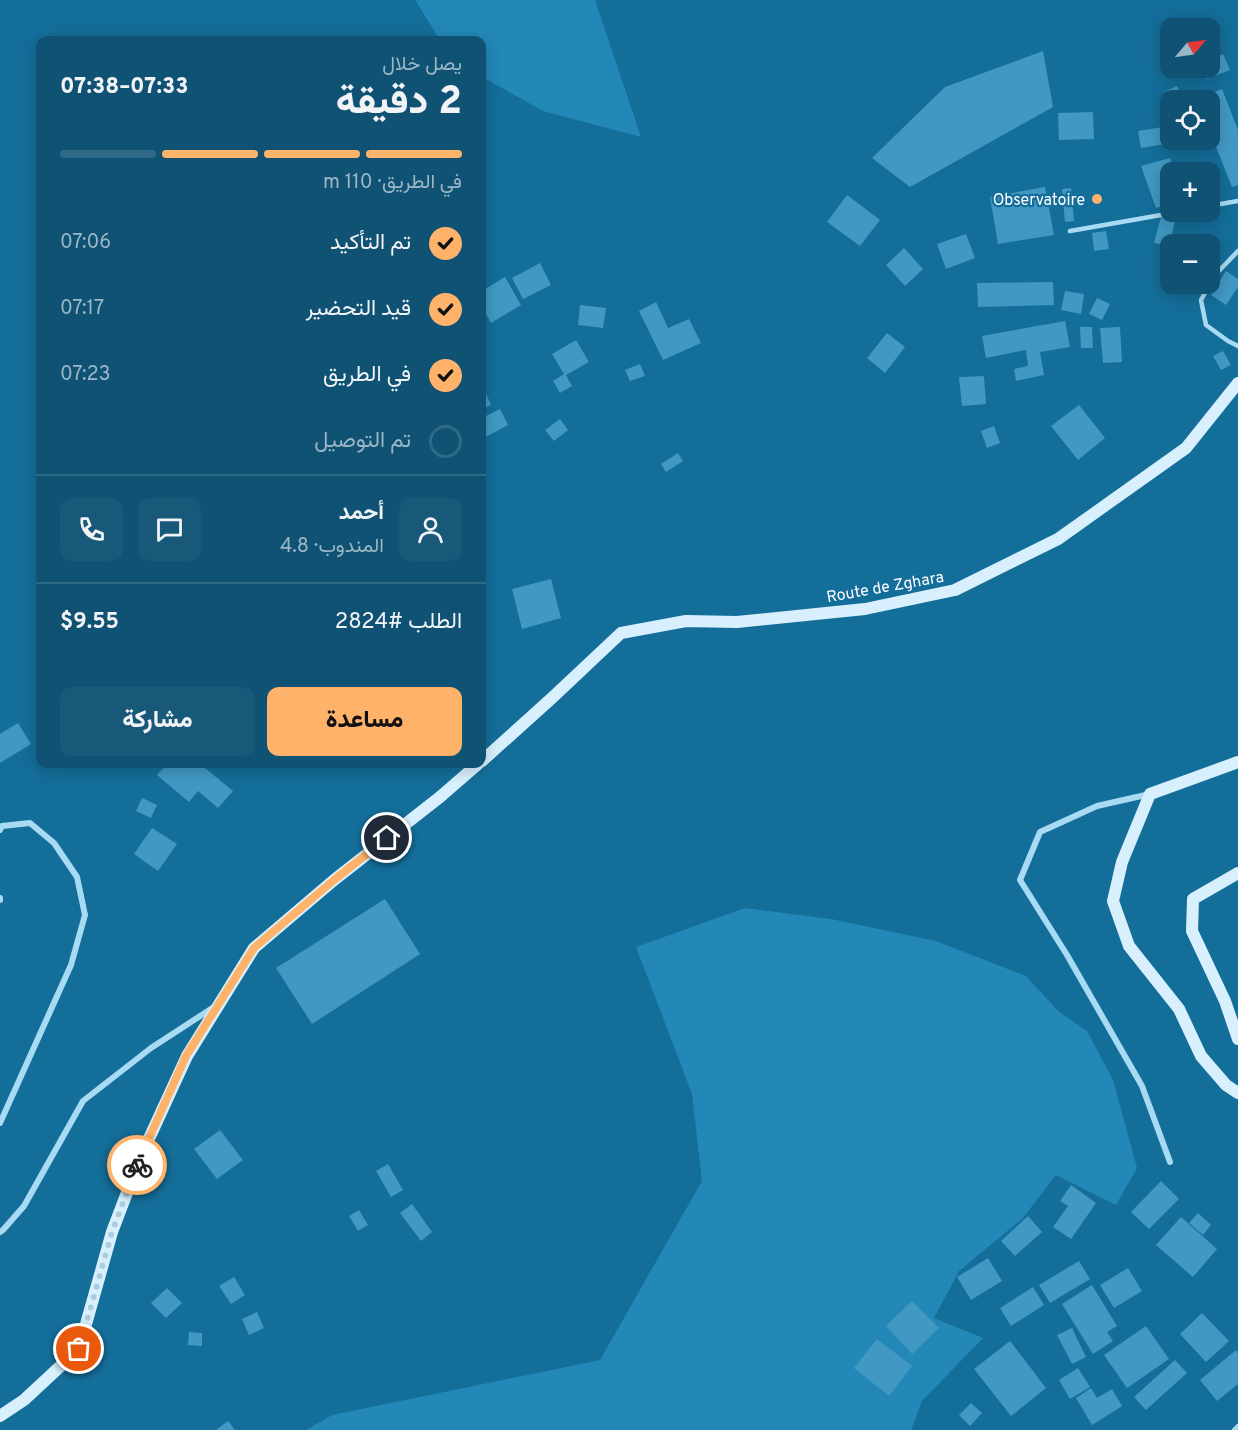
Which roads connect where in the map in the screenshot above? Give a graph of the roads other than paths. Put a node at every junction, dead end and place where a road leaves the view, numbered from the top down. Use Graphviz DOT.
graph roads {
  1 [pos="1238,201"];
  2 [pos="1220,204"];
  3 [pos="1160,215"];
  4 [pos="1070,231"];
  5 [pos="1238,251"];
  6 [pos="1238,346"];
  7 [pos="1238,383"];
  8 [pos="486,757"];
  9 [pos="1238,762"];
  10 [pos="473,768"];
  11 [pos="1150,794"];
  12 [pos="0,830"];
  13 [pos="1238,873"];
  14 [pos="219,1004"];
  15 [pos="1238,1039"];
  16 [pos="1238,1093"];
  17 [pos="0,1123"];
  18 [pos="1170,1162"];
  19 [pos="0,1232"];
  20 [pos="0,1416"];
  21 [pos="1238,1427"];
  22 [pos="1235,1430"];
  1 -- 2 [label="lane"];
  3 -- 4 [label="lane"];
  5 -- 6 [label="lane"];
  7 -- 8 [label="street, Route de Zghara"];
  9 -- 11 [label="street"];
  10 -- 14 [label="street, Route de Zghara"];
  11 -- 16 [label="street"];
  11 -- 18 [label="street"];
  12 -- 17 [label="street"];
  13 -- 15 [label="street"];
  14 -- 19 [label="street"];
  14 -- 20 [label="street, Route de Zghara"];
  21 -- 22 [label="street"];
}
